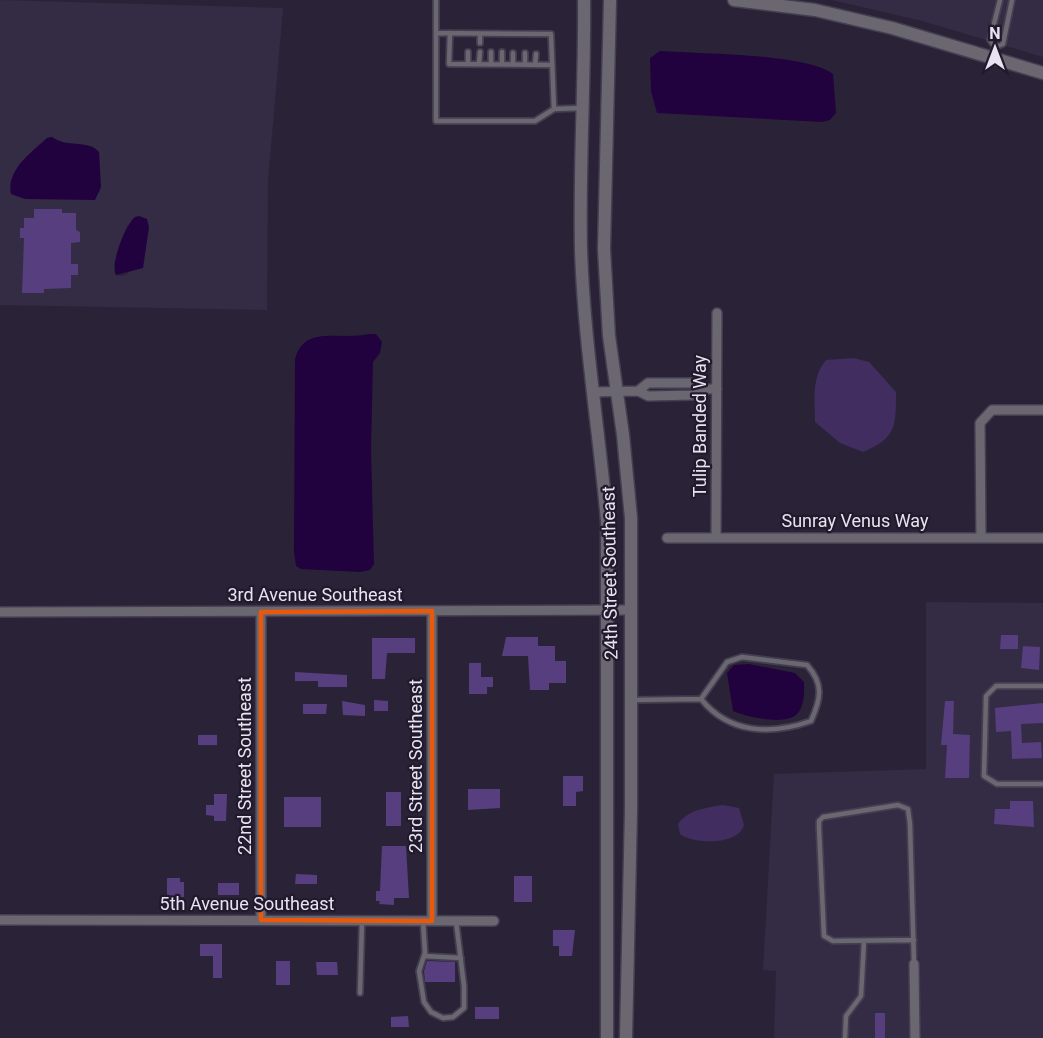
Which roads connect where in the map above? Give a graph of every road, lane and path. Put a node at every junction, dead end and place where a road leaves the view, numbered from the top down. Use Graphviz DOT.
graph roads {
  1 [pos="436,0"];
  2 [pos="584,0"];
  3 [pos="609,0"];
  4 [pos="734,0"];
  5 [pos="1000,0"];
  6 [pos="1012,0"];
  7 [pos="436,33"];
  8 [pos="450,33"];
  9 [pos="469,33"];
  10 [pos="480,34"];
  11 [pos="491,34"];
  12 [pos="502,34"];
  13 [pos="513,34"];
  14 [pos="525,34"];
  15 [pos="536,34"];
  16 [pos="469,42"];
  17 [pos="491,42"];
  18 [pos="502,42"];
  19 [pos="525,42"];
  20 [pos="480,43"];
  21 [pos="513,43"];
  22 [pos="536,43"];
  23 [pos="468,52"];
  24 [pos="480,52"];
  25 [pos="491,52"];
  26 [pos="502,52"];
  27 [pos="993,52"];
  28 [pos="513,53"];
  29 [pos="525,53"];
  30 [pos="536,54"];
  31 [pos="468,64"];
  32 [pos="479,64"];
  33 [pos="491,64"];
  34 [pos="502,64"];
  35 [pos="513,64"];
  36 [pos="525,64"];
  37 [pos="535,64"];
  38 [pos="552,64"];
  39 [pos="1043,73"];
  40 [pos="583,108"];
  41 [pos="554,109"];
  42 [pos="717,314"];
  43 [pos="717,389"];
  44 [pos="617,392"];
  45 [pos="593,393"];
  46 [pos="1043,410"];
  47 [pos="667,538"];
  48 [pos="716,538"];
  49 [pos="981,538"];
  50 [pos="1043,538"];
  51 [pos="630,610"];
  52 [pos="432,611"];
  53 [pos="606,611"];
  54 [pos="0,612"];
  55 [pos="261,612"];
  56 [pos="1043,686"];
  57 [pos="701,699"];
  58 [pos="630,700"];
  59 [pos="1043,784"];
  60 [pos="0,920"];
  61 [pos="261,920"];
  62 [pos="362,921"];
  63 [pos="427,921"];
  64 [pos="456,921"];
  65 [pos="494,921"];
  66 [pos="914,940"];
  67 [pos="864,941"];
  68 [pos="424,956"];
  69 [pos="461,958"];
  70 [pos="914,964"];
  71 [pos="360,993"];
  72 [pos="607,1038"];
  73 [pos="626,1038"];
  74 [pos="845,1038"];
  75 [pos="915,1038"];
  1 -- 7 [label="lane"];
  2 -- 40 [label="street, 24th Street Southeast"];
  3 -- 44 [label="street, 24th Street Southeast"];
  4 -- 27 [label="street"];
  5 -- 27 [label="lane"];
  6 -- 27 [label="lane"];
  7 -- 8 [label="lane"];
  7 -- 41 [label="lane"];
  8 -- 9 [label="lane"];
  8 -- 31 [label="lane"];
  9 -- 10 [label="lane"];
  9 -- 16 [label="lane"];
  10 -- 11 [label="lane"];
  10 -- 20 [label="lane"];
  11 -- 12 [label="lane"];
  11 -- 17 [label="lane"];
  12 -- 13 [label="lane"];
  12 -- 18 [label="lane"];
  13 -- 14 [label="lane"];
  13 -- 21 [label="lane"];
  14 -- 15 [label="lane"];
  14 -- 19 [label="lane"];
  15 -- 22 [label="lane"];
  15 -- 38 [label="lane"];
  23 -- 31 [label="lane"];
  24 -- 32 [label="lane"];
  25 -- 33 [label="lane"];
  26 -- 34 [label="lane"];
  27 -- 39 [label="street"];
  28 -- 35 [label="lane"];
  29 -- 36 [label="lane"];
  30 -- 37 [label="lane"];
  31 -- 32 [label="lane"];
  32 -- 33 [label="lane"];
  33 -- 34 [label="lane"];
  34 -- 35 [label="lane"];
  35 -- 36 [label="lane"];
  36 -- 37 [label="lane"];
  37 -- 38 [label="lane"];
  38 -- 41 [label="lane"];
  40 -- 41 [label="lane"];
  40 -- 45 [label="street, 24th Street Southeast"];
  42 -- 43 [label="street, Tulip Banded Way"];
  43 -- 44 [label="street"];
  43 -- 48 [label="street, Tulip Banded Way"];
  44 -- 45 [label="street"];
  44 -- 51 [label="street, 24th Street Southeast"];
  45 -- 53 [label="street, 24th Street Southeast"];
  46 -- 49 [label="street"];
  47 -- 48 [label="street, Sunray Venus Way"];
  48 -- 49 [label="street, Sunray Venus Way"];
  49 -- 50 [label="street, Sunray Venus Way"];
  51 -- 53 [label="street, 3rd Avenue Southeast"];
  51 -- 58 [label="street, 24th Street Southeast"];
  52 -- 53 [label="street, 3rd Avenue Southeast"];
  52 -- 55 [label="street, 3rd Avenue Southeast"];
  52 -- 63 [label="street, 23rd Street Southeast"];
  53 -- 72 [label="street, 24th Street Southeast"];
  54 -- 55 [label="street, 3rd Avenue Southeast"];
  55 -- 61 [label="street, 22nd Street Southeast"];
  56 -- 59 [label="lane"];
  57 -- 57 [label="lane"];
  57 -- 58 [label="lane"];
  58 -- 73 [label="street, 24th Street Southeast"];
  60 -- 61 [label="street, 5th Avenue Southeast"];
  61 -- 62 [label="street, 5th Avenue Southeast"];
  62 -- 63 [label="street, 5th Avenue Southeast"];
  62 -- 71 [label="lane"];
  63 -- 64 [label="street, 5th Avenue Southeast"];
  63 -- 68 [label="lane"];
  64 -- 65 [label="street, 5th Avenue Southeast"];
  64 -- 69 [label="lane"];
  66 -- 67 [label="lane"];
  66 -- 67 [label="lane"];
  66 -- 70 [label="lane"];
  67 -- 74 [label="lane"];
  68 -- 69 [label="lane"];
  68 -- 69 [label="lane"];
  70 -- 75 [label="street"];
}
